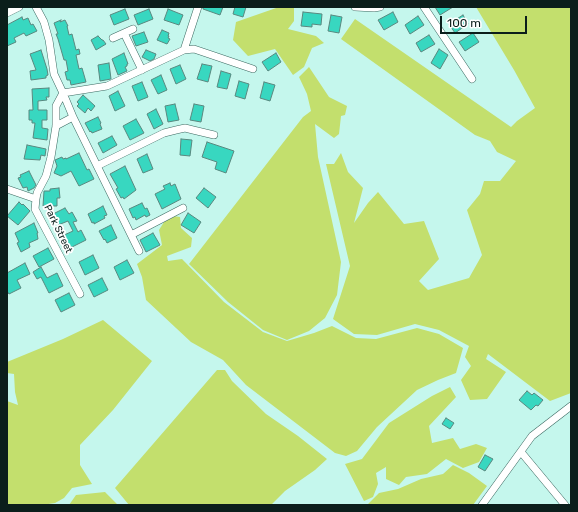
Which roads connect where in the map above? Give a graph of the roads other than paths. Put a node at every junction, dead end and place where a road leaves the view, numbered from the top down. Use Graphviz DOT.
graph roads {
  1 [pos="19,7"];
  2 [pos="31,7"];
  3 [pos="35,7"];
  4 [pos="198,7"];
  5 [pos="355,7"];
  6 [pos="380,7"];
  7 [pos="424,7"];
  8 [pos="7,13"];
  9 [pos="133,29"];
  10 [pos="124,33"];
  11 [pos="113,38"];
  12 [pos="184,50"];
  13 [pos="254,69"];
  14 [pos="142,70"];
  15 [pos="472,79"];
  16 [pos="63,93"];
  17 [pos="73,117"];
  18 [pos="56,126"];
  19 [pos="214,135"];
  20 [pos="97,166"];
  21 [pos="7,188"];
  22 [pos="36,199"];
  23 [pos="183,208"];
  24 [pos="131,235"];
  25 [pos="139,251"];
  26 [pos="80,294"];
  27 [pos="571,406"];
  28 [pos="521,452"];
  29 [pos="482,505"];
  30 [pos="565,505"];
  1 -- 8 [label="street"];
  2 -- 3 [label="street"];
  3 -- 16 [label="street"];
  4 -- 12 [label="street"];
  5 -- 6 [label="street"];
  7 -- 15 [label="street"];
  9 -- 10 [label="street"];
  10 -- 11 [label="street"];
  10 -- 14 [label="street"];
  12 -- 13 [label="street"];
  12 -- 14 [label="street"];
  14 -- 16 [label="street"];
  16 -- 17 [label="street"];
  16 -- 18 [label="street"];
  17 -- 18 [label="street"];
  17 -- 20 [label="street"];
  18 -- 22 [label="street"];
  19 -- 20 [label="street"];
  20 -- 24 [label="street"];
  21 -- 22 [label="street, Park Street"];
  22 -- 26 [label="street, Park Street"];
  23 -- 24 [label="street"];
  24 -- 25 [label="street"];
  27 -- 28 [label="street"];
  28 -- 29 [label="street"];
  28 -- 30 [label="street"];
}
